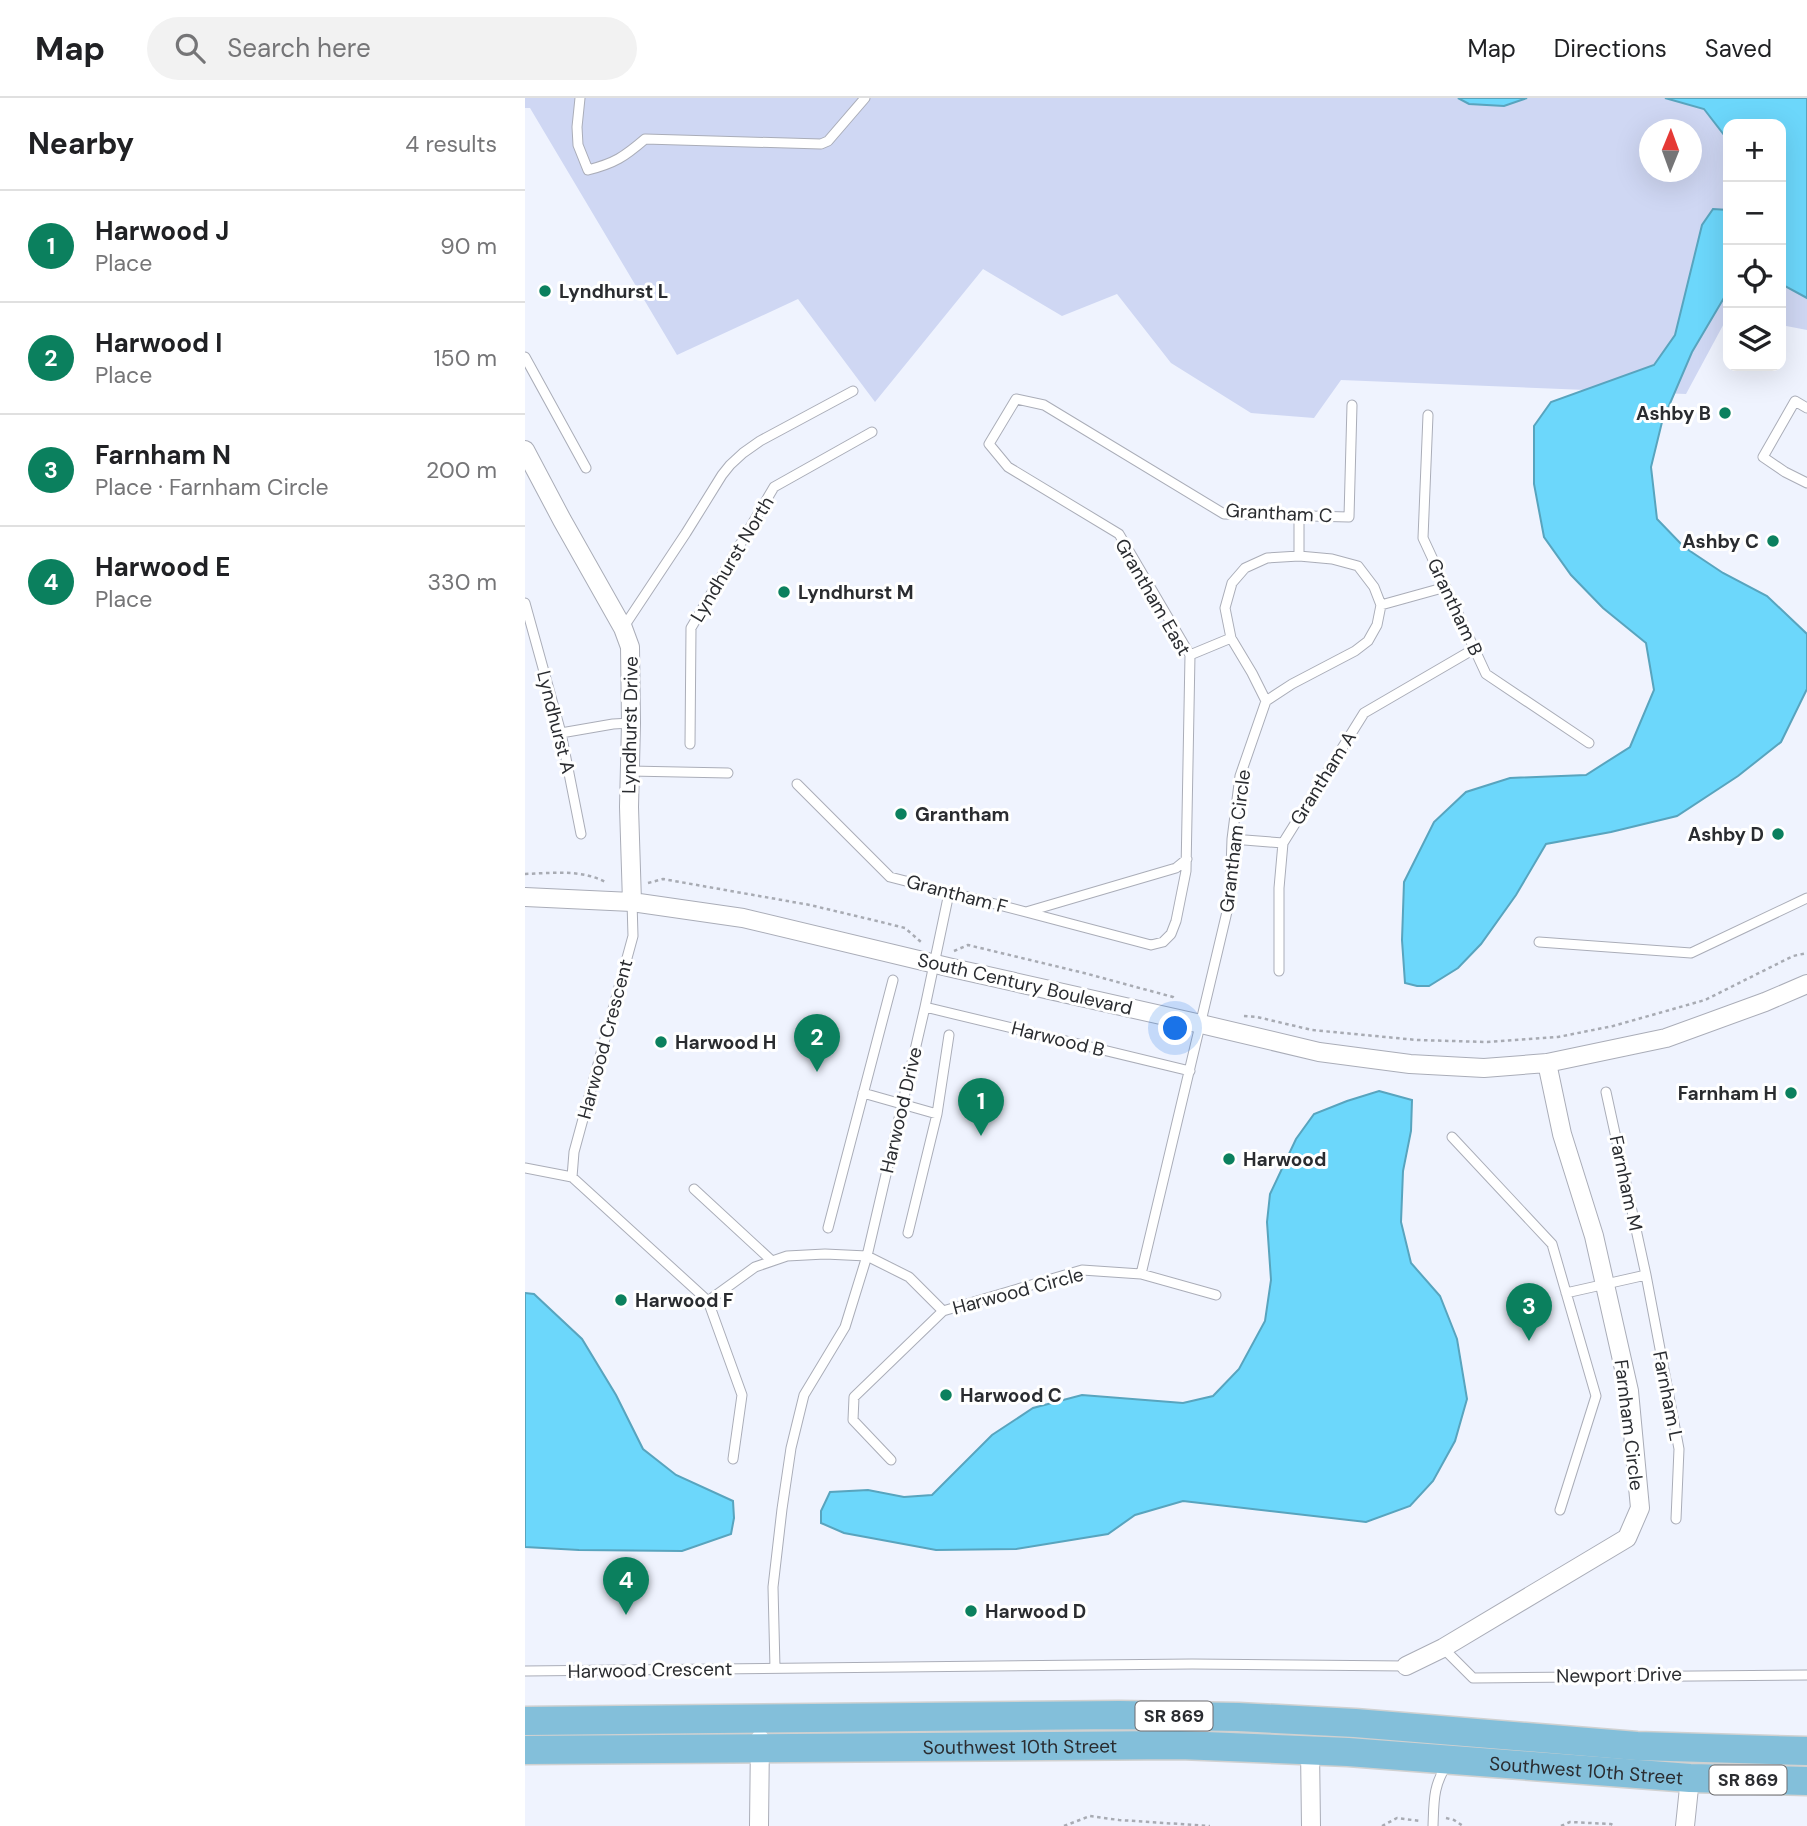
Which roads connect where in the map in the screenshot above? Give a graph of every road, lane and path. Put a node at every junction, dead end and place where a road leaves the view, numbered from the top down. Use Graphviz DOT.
graph roads {
  1 [pos="580,98"];
  2 [pos="865,98"];
  3 [pos="525,357"];
  4 [pos="535,375"];
  5 [pos="525,380"];
  6 [pos="853,391"];
  7 [pos="1352,405"];
  8 [pos="1807,408"];
  9 [pos="1428,415"];
  10 [pos="872,432"];
  11 [pos="525,450"];
  12 [pos="1008,467"];
  13 [pos="586,468"];
  14 [pos="1807,483"];
  15 [pos="1299,516"];
  16 [pos="1299,556"];
  17 [pos="1446,587"];
  18 [pos="1381,605"];
  19 [pos="526,607"];
  20 [pos="623,628"];
  21 [pos="1231,638"];
  22 [pos="1474,649"];
  23 [pos="1190,655"];
  24 [pos="1266,701"];
  25 [pos="631,723"];
  26 [pos="561,733"];
  27 [pos="1589,743"];
  28 [pos="690,744"];
  29 [pos="630,771"];
  30 [pos="728,772"];
  31 [pos="797,784"];
  32 [pos="581,834"];
  33 [pos="1233,839"];
  34 [pos="1283,843"];
  35 [pos="1187,859"];
  36 [pos="525,874"];
  37 [pos="644,884"];
  38 [pos="610,885"];
  39 [pos="949,893"];
  40 [pos="525,897"];
  41 [pos="1807,898"];
  42 [pos="632,902"];
  43 [pos="1026,912"];
  44 [pos="1539,942"];
  45 [pos="923,943"];
  46 [pos="952,951"];
  47 [pos="1807,953"];
  48 [pos="934,964"];
  49 [pos="1279,971"];
  50 [pos="893,980"];
  51 [pos="1807,984"];
  52 [pos="1181,1004"];
  53 [pos="925,1007"];
  54 [pos="1244,1016"];
  55 [pos="1201,1024"];
  56 [pos="949,1035"];
  57 [pos="1547,1063"];
  58 [pos="1190,1071"];
  59 [pos="1606,1092"];
  60 [pos="863,1093"];
  61 [pos="903,1105"];
  62 [pos="937,1114"];
  63 [pos="1452,1137"];
  64 [pos="525,1168"];
  65 [pos="572,1177"];
  66 [pos="694,1189"];
  67 [pos="828,1228"];
  68 [pos="908,1233"];
  69 [pos="867,1256"];
  70 [pos="772,1261"];
  71 [pos="1141,1274"];
  72 [pos="1646,1275"];
  73 [pos="1604,1283"];
  74 [pos="1566,1293"];
  75 [pos="1216,1295"];
  76 [pos="708,1301"];
  77 [pos="943,1311"];
  78 [pos="733,1459"];
  79 [pos="891,1460"];
  80 [pos="1560,1510"];
  81 [pos="1676,1519"];
  82 [pos="1443,1648"];
  83 [pos="1406,1666"];
  84 [pos="775,1668"];
  85 [pos="525,1671"];
  86 [pos="1807,1675"];
  87 [pos="760,1718"];
  88 [pos="525,1721"];
  89 [pos="1411,1728"];
  90 [pos="760,1747"];
  91 [pos="1310,1749"];
  92 [pos="525,1750"];
  93 [pos="1807,1752"];
  94 [pos="1450,1760"];
  95 [pos="1690,1778"];
  96 [pos="1807,1781"];
  97 [pos="1446,1818"];
  98 [pos="1423,1822"];
  99 [pos="759,1826"];
  100 [pos="1065,1826"];
  101 [pos="1210,1826"];
  102 [pos="1311,1826"];
  103 [pos="1382,1826"];
  104 [pos="1433,1826"];
  105 [pos="1463,1826"];
  106 [pos="1561,1826"];
  107 [pos="1614,1826"];
  108 [pos="1685,1826"];
  1 -- 2 [label="lane"];
  3 -- 4 [label="lane"];
  4 -- 5 [label="lane"];
  4 -- 13 [label="lane"];
  6 -- 20 [label="lane"];
  7 -- 15 [label="lane, Grantham C"];
  8 -- 14 [label="lane"];
  9 -- 17 [label="lane, Grantham B"];
  10 -- 28 [label="lane, Lyndhurst North"];
  11 -- 20 [label="street, Lyndhurst Drive"];
  12 -- 15 [label="lane, Grantham C"];
  12 -- 23 [label="lane, Grantham East"];
  15 -- 16 [label="lane"];
  16 -- 18 [label="lane"];
  16 -- 21 [label="lane"];
  17 -- 18 [label="lane"];
  17 -- 22 [label="lane, Grantham B"];
  18 -- 24 [label="lane"];
  19 -- 26 [label="lane, Lyndhurst A"];
  20 -- 25 [label="street, Lyndhurst Drive"];
  21 -- 23 [label="lane"];
  21 -- 24 [label="lane"];
  22 -- 27 [label="lane, Grantham B"];
  22 -- 34 [label="lane, Grantham A"];
  23 -- 35 [label="lane, Grantham East"];
  24 -- 33 [label="lane, Grantham Circle"];
  25 -- 26 [label="lane"];
  25 -- 29 [label="street, Lyndhurst Drive"];
  26 -- 32 [label="lane, Lyndhurst A"];
  29 -- 30 [label="lane"];
  29 -- 42 [label="street, Lyndhurst Drive"];
  31 -- 39 [label="lane, Grantham F"];
  33 -- 34 [label="lane"];
  33 -- 55 [label="lane, Grantham Circle"];
  34 -- 49 [label="lane, Grantham A"];
  35 -- 43 [label="lane, Grantham F"];
  35 -- 43 [label="lane, Grantham East"];
  36 -- 38 [label="path"];
  37 -- 45 [label="path"];
  39 -- 43 [label="lane, Grantham F"];
  39 -- 48 [label="lane, Harwood Drive"];
  40 -- 42 [label="street, South Century Boulevard"];
  41 -- 44 [label="lane"];
  42 -- 48 [label="street, South Century Boulevard"];
  42 -- 65 [label="lane, Harwood Crescent"];
  46 -- 52 [label="path"];
  47 -- 54 [label="path"];
  48 -- 53 [label="lane, Harwood Drive"];
  48 -- 55 [label="street, South Century Boulevard"];
  50 -- 60 [label="lane"];
  51 -- 57 [label="street, South Century Boulevard"];
  53 -- 58 [label="lane, Harwood B"];
  53 -- 61 [label="lane, Harwood Drive"];
  55 -- 57 [label="street, South Century Boulevard"];
  55 -- 58 [label="lane"];
  56 -- 62 [label="lane"];
  57 -- 73 [label="street, Farnham Circle"];
  58 -- 71 [label="lane"];
  59 -- 72 [label="lane, Farnham M"];
  60 -- 61 [label="lane"];
  60 -- 67 [label="lane"];
  61 -- 62 [label="lane"];
  61 -- 69 [label="lane, Harwood Drive"];
  62 -- 68 [label="lane"];
  63 -- 74 [label="lane"];
  64 -- 65 [label="lane"];
  65 -- 76 [label="lane"];
  66 -- 70 [label="lane"];
  69 -- 70 [label="lane"];
  69 -- 77 [label="lane, Harwood Circle"];
  69 -- 84 [label="lane"];
  70 -- 76 [label="lane"];
  71 -- 75 [label="lane, Harwood Circle"];
  71 -- 77 [label="lane, Harwood Circle"];
  72 -- 73 [label="lane"];
  72 -- 81 [label="lane, Farnham L"];
  73 -- 74 [label="lane"];
  73 -- 82 [label="street, Farnham Circle"];
  74 -- 80 [label="lane"];
  76 -- 78 [label="lane"];
  77 -- 79 [label="lane"];
  82 -- 83 [label="street, Farnham Circle"];
  82 -- 86 [label="lane, Newport Drive"];
  83 -- 84 [label="lane"];
  84 -- 85 [label="lane, Harwood Crescent"];
  87 -- 88 [label="main road, Southwest 10th Street / SR 869"];
  87 -- 89 [label="main road, Southwest 10th Street / SR 869"];
  87 -- 90 [label="street"];
  89 -- 91 [label="main road"];
  89 -- 93 [label="main road, Southwest 10th Street / SR 869"];
  90 -- 91 [label="main road, Southwest 10th Street / SR 869"];
  90 -- 92 [label="main road, Southwest 10th Street / SR 869"];
  90 -- 99 [label="street"];
  91 -- 94 [label="main road, Southwest 10th Street / SR 869"];
  91 -- 102 [label="street"];
  93 -- 95 [label="main road"];
  94 -- 95 [label="main road, Southwest 10th Street / SR 869"];
  94 -- 104 [label="lane"];
  95 -- 96 [label="main road, Southwest 10th Street / SR 869"];
  95 -- 108 [label="street"];
  97 -- 105 [label="path"];
  98 -- 103 [label="path"];
  100 -- 101 [label="path"];
  106 -- 107 [label="path"];
}
